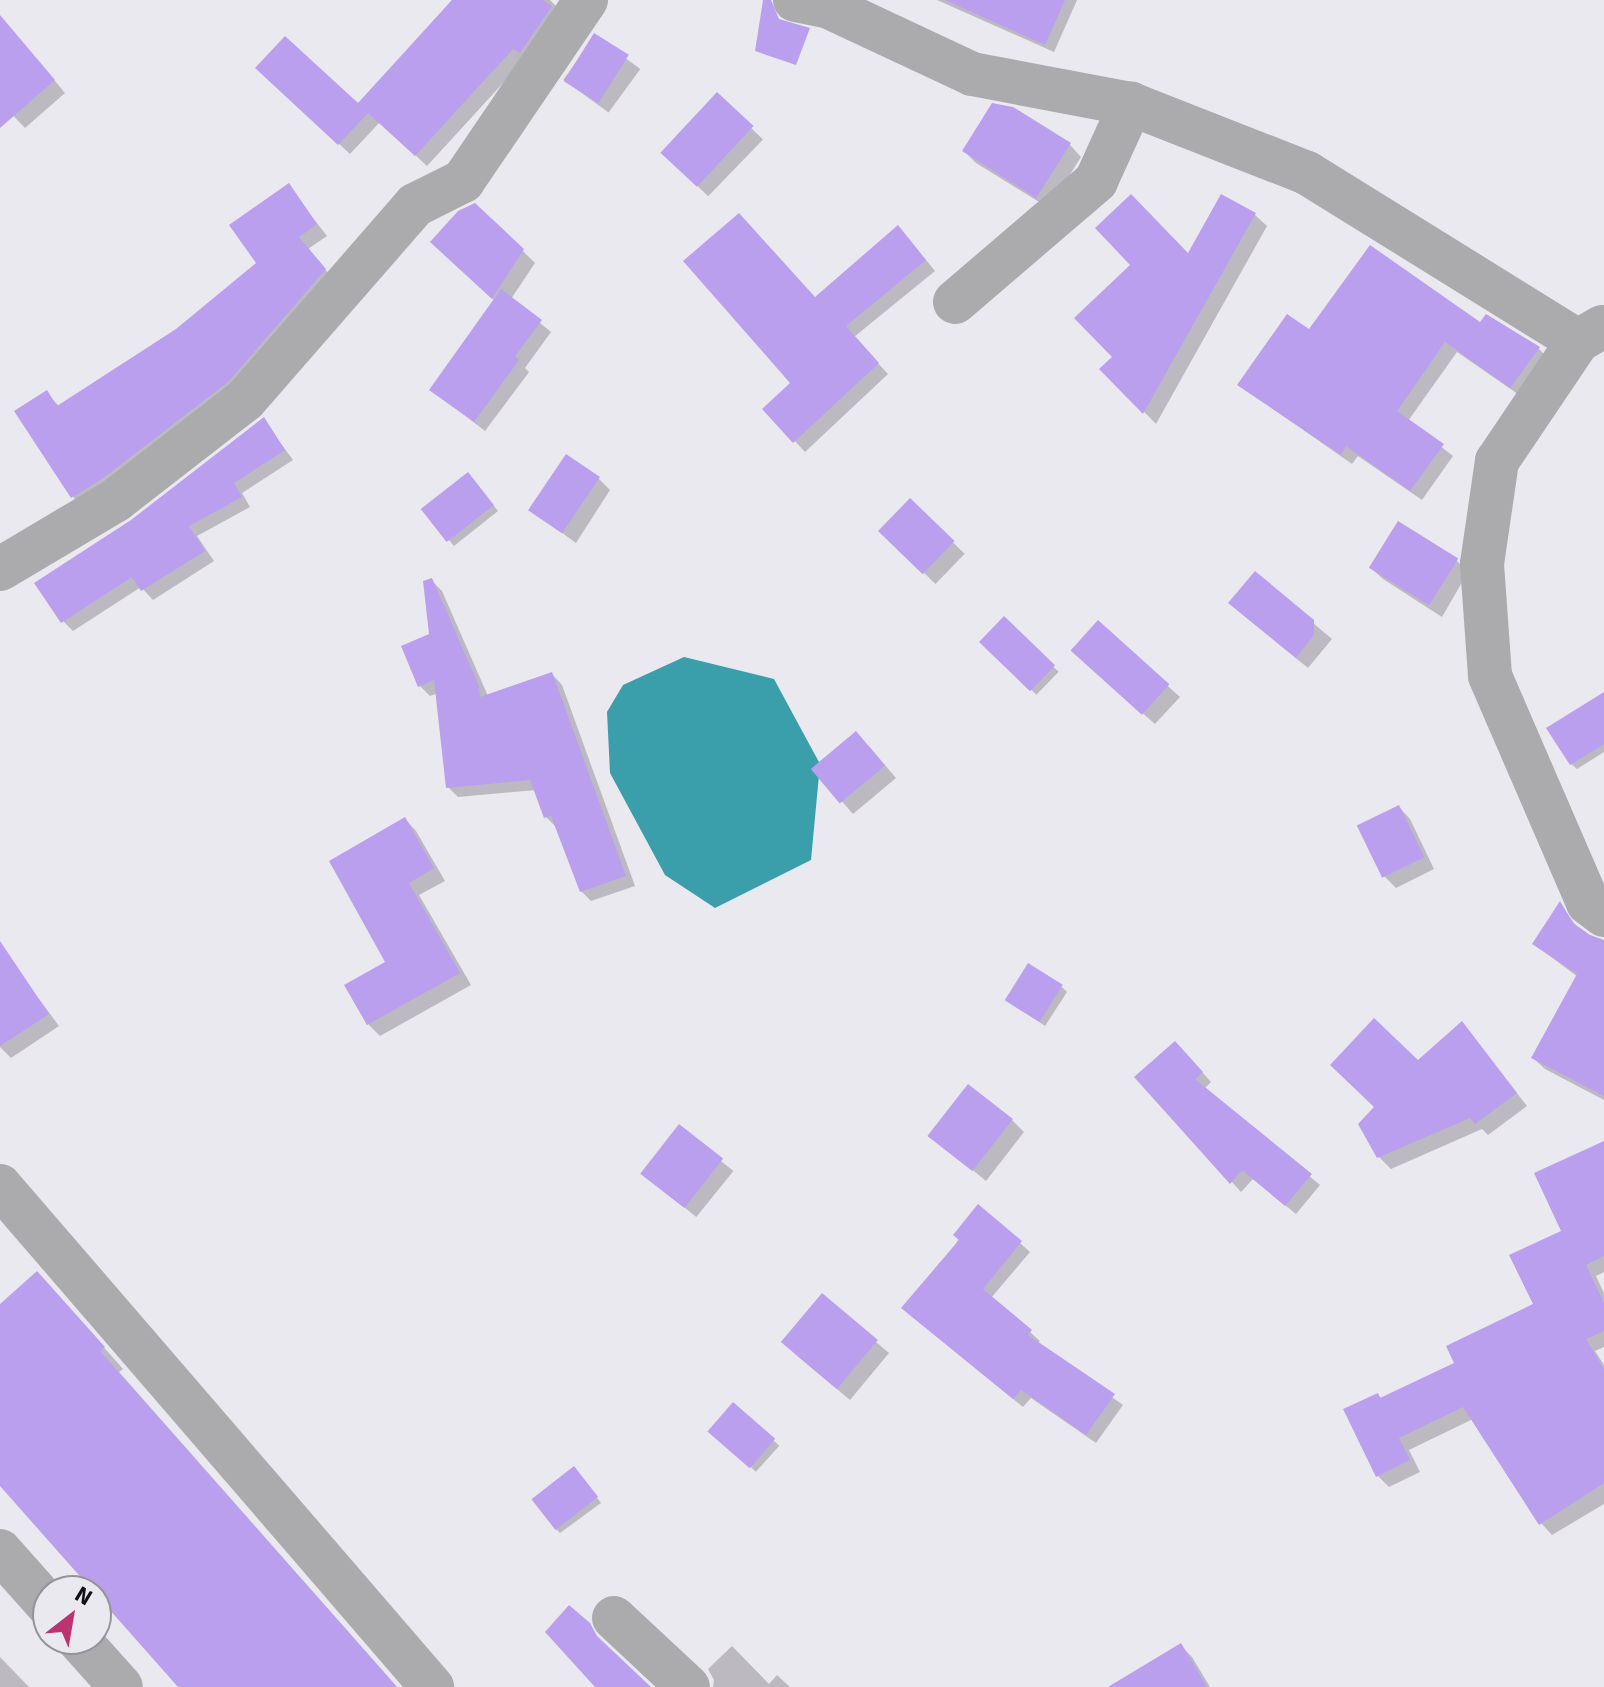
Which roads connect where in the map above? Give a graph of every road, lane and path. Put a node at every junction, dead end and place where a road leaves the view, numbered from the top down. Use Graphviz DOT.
graph roads {
  1 [pos="586,0"];
  2 [pos="795,0"];
  3 [pos="1131,104"];
  4 [pos="955,302"];
  5 [pos="1591,334"];
  6 [pos="0,569"];
  7 [pos="1604,915"];
  8 [pos="0,1186"];
  9 [pos="0,1551"];
  10 [pos="32,1587"];
  11 [pos="614,1618"];
  12 [pos="92,1655"];
  13 [pos="121,1687"];
  14 [pos="432,1687"];
  15 [pos="688,1687"];
  1 -- 6 [label="street"];
  2 -- 3 [label="street"];
  3 -- 4 [label="street"];
  3 -- 5 [label="street"];
  5 -- 7 [label="street"];
  8 -- 14 [label="street"];
  9 -- 10 [label="street"];
  11 -- 15 [label="street"];
  12 -- 13 [label="street"];
}
